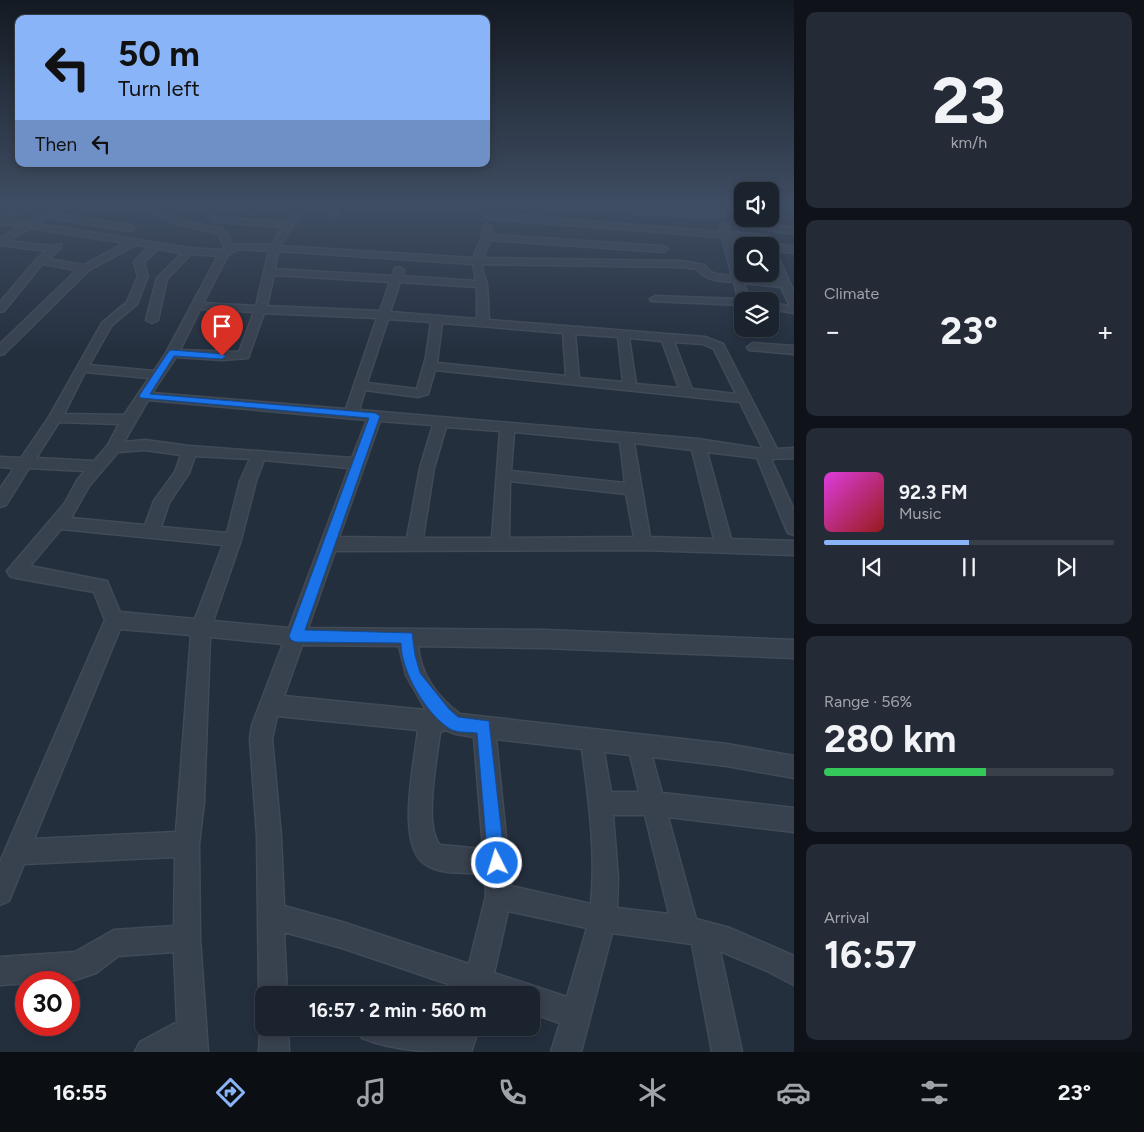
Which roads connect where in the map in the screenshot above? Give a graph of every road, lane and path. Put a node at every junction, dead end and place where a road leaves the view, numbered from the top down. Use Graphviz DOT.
graph roads {
  1 [pos="48,254"];
  2 [pos="112,254"];
  3 [pos="147,254"];
  4 [pos="186,254"];
  5 [pos="224,254"];
  6 [pos="273,254"];
  7 [pos="371,254"];
  8 [pos="481,254"];
  9 [pos="402,256"];
  10 [pos="40,261"];
  11 [pos="478,261"];
  12 [pos="779,266"];
  13 [pos="85,268"];
  14 [pos="794,269"];
  15 [pos="779,270"];
  16 [pos="271,272"];
  17 [pos="397,279"];
  18 [pos="734,279"];
  19 [pos="762,282"];
  20 [pos="482,284"];
  21 [pos="785,284"];
  22 [pos="655,299"];
  23 [pos="793,300"];
  24 [pos="734,302"];
  25 [pos="196,306"];
  26 [pos="259,308"];
  27 [pos="779,308"];
  28 [pos="0,309"];
  29 [pos="794,310"];
  30 [pos="384,315"];
  31 [pos="152,320"];
  32 [pos="437,320"];
  33 [pos="484,324"];
  34 [pos="569,330"];
  35 [pos="623,334"];
  36 [pos="667,338"];
  37 [pos="753,347"];
  38 [pos="794,350"];
  39 [pos="0,351"];
  40 [pos="171,355"];
  41 [pos="430,366"];
  42 [pos="81,368"];
  43 [pos="158,375"];
  44 [pos="573,381"];
  45 [pos="360,386"];
  46 [pos="630,388"];
  47 [pos="687,393"];
  48 [pos="144,396"];
  49 [pos="746,399"];
  50 [pos="351,414"];
  51 [pos="375,416"];
  52 [pos="55,418"];
  53 [pos="128,420"];
  54 [pos="441,421"];
  55 [pos="507,427"];
  56 [pos="626,437"];
  57 [pos="698,444"];
  58 [pos="114,448"];
  59 [pos="189,451"];
  60 [pos="794,453"];
  61 [pos="768,454"];
  62 [pos="259,455"];
  63 [pos="0,462"];
  64 [pos="23,464"];
  65 [pos="358,464"];
  66 [pos="98,466"];
  67 [pos="502,475"];
  68 [pos="632,489"];
  69 [pos="0,501"];
  70 [pos="58,524"];
  71 [pos="794,530"];
  72 [pos="151,532"];
  73 [pos="233,540"];
  74 [pos="643,543"];
  75 [pos="329,544"];
  76 [pos="414,545"];
  77 [pos="500,545"];
  78 [pos="724,546"];
  79 [pos="794,548"];
  80 [pos="114,620"];
  81 [pos="201,628"];
  82 [pos="296,636"];
  83 [pos="408,638"];
  84 [pos="794,649"];
  85 [pos="270,705"];
  86 [pos="430,721"];
  87 [pos="456,724"];
  88 [pos="484,726"];
  89 [pos="592,738"];
  90 [pos="638,744"];
  91 [pos="794,767"];
  92 [pos="652,803"];
  93 [pos="601,804"];
  94 [pos="794,820"];
  95 [pos="187,844"];
  96 [pos="16,852"];
  97 [pos="497,863"];
  98 [pos="0,892"];
  99 [pos="499,896"];
  100 [pos="271,915"];
  101 [pos="603,919"];
  102 [pos="694,931"];
  103 [pos="187,938"];
  104 [pos="0,970"];
  105 [pos="794,971"];
  106 [pos="273,986"];
  107 [pos="473,986"];
  108 [pos="478,986"];
  109 [pos="540,1002"];
  110 [pos="575,1014"];
  111 [pos="274,1036"];
  112 [pos="422,1036"];
  113 [pos="193,1041"];
  114 [pos="459,1042"];
  115 [pos="150,1052"];
  116 [pos="274,1052"];
  117 [pos="566,1052"];
  118 [pos="727,1052"];
  1 -- 10 [label="street"];
  2 -- 13 [label="street"];
  3 -- 42 [label="street"];
  4 -- 31 [label="street"];
  5 -- 25 [label="street"];
  6 -- 16 [label="street"];
  7 -- 9 [label="street"];
  8 -- 11 [label="street"];
  9 -- 11 [label="street"];
  9 -- 17 [label="street"];
  10 -- 13 [label="street"];
  10 -- 28 [label="street"];
  11 -- 18 [label="street"];
  11 -- 20 [label="street"];
  12 -- 14 [label="street"];
  13 -- 39 [label="street"];
  15 -- 21 [label="street"];
  16 -- 17 [label="street"];
  16 -- 26 [label="street"];
  17 -- 20 [label="street"];
  17 -- 30 [label="street"];
  19 -- 21 [label="street"];
  20 -- 33 [label="street"];
  21 -- 23 [label="street"];
  22 -- 24 [label="street"];
  25 -- 26 [label="street"];
  25 -- 40 [label="street"];
  26 -- 30 [label="street"];
  26 -- 40 [label="street"];
  27 -- 29 [label="street"];
  30 -- 32 [label="street"];
  30 -- 45 [label="street"];
  32 -- 33 [label="street"];
  32 -- 41 [label="street"];
  33 -- 34 [label="street"];
  34 -- 35 [label="street"];
  34 -- 44 [label="street"];
  35 -- 36 [label="street"];
  35 -- 46 [label="street"];
  36 -- 47 [label="street"];
  36 -- 49 [label="street"];
  37 -- 38 [label="street"];
  40 -- 43 [label="street"];
  41 -- 44 [label="street"];
  41 -- 45 [label="street"];
  42 -- 43 [label="street"];
  42 -- 52 [label="street"];
  43 -- 48 [label="street"];
  44 -- 46 [label="street"];
  45 -- 50 [label="street"];
  46 -- 47 [label="street"];
  47 -- 49 [label="street"];
  48 -- 50 [label="street"];
  48 -- 53 [label="street"];
  49 -- 61 [label="street"];
  50 -- 51 [label="street"];
  51 -- 54 [label="street"];
  51 -- 65 [label="street"];
  52 -- 53 [label="street"];
  52 -- 64 [label="street"];
  53 -- 58 [label="street"];
  54 -- 55 [label="street"];
  54 -- 76 [label="street"];
  55 -- 56 [label="street"];
  55 -- 67 [label="street"];
  56 -- 57 [label="street"];
  56 -- 68 [label="street"];
  57 -- 61 [label="street"];
  57 -- 78 [label="street"];
  58 -- 59 [label="street"];
  58 -- 66 [label="street"];
  59 -- 62 [label="street"];
  59 -- 72 [label="street"];
  60 -- 61 [label="street"];
  61 -- 71 [label="street"];
  62 -- 65 [label="street"];
  62 -- 73 [label="street"];
  63 -- 64 [label="street"];
  64 -- 66 [label="street"];
  64 -- 69 [label="street"];
  65 -- 75 [label="street"];
  66 -- 70 [label="street"];
  67 -- 68 [label="street"];
  67 -- 77 [label="street"];
  68 -- 74 [label="street"];
  70 -- 72 [label="street"];
  70 -- 80 [label="street"];
  72 -- 73 [label="street"];
  73 -- 81 [label="street"];
  74 -- 77 [label="street"];
  74 -- 78 [label="street"];
  75 -- 76 [label="street"];
  75 -- 82 [label="street"];
  76 -- 77 [label="street"];
  78 -- 79 [label="street"];
  80 -- 81 [label="street"];
  80 -- 96 [label="street"];
  81 -- 82 [label="street"];
  81 -- 95 [label="street"];
  82 -- 83 [label="street"];
  82 -- 85 [label="street"];
  83 -- 84 [label="street"];
  83 -- 87 [label="street"];
  85 -- 86 [label="street"];
  85 -- 100 [label="street"];
  86 -- 87 [label="street"];
  86 -- 97 [label="street"];
  87 -- 88 [label="street"];
  88 -- 89 [label="street"];
  88 -- 97 [label="street"];
  89 -- 90 [label="street"];
  89 -- 93 [label="street"];
  90 -- 91 [label="street"];
  90 -- 92 [label="street"];
  92 -- 93 [label="street"];
  92 -- 94 [label="street"];
  92 -- 102 [label="street"];
  93 -- 101 [label="street"];
  95 -- 96 [label="street"];
  95 -- 103 [label="street"];
  96 -- 98 [label="street"];
  97 -- 99 [label="street"];
  99 -- 101 [label="street"];
  99 -- 108 [label="street"];
  100 -- 106 [label="street"];
  100 -- 107 [label="street"];
  101 -- 102 [label="street"];
  101 -- 110 [label="street"];
  102 -- 105 [label="street"];
  102 -- 118 [label="street"];
  103 -- 104 [label="street"];
  103 -- 113 [label="street"];
  109 -- 110 [label="street"];
  110 -- 117 [label="street"];
  111 -- 116 [label="street"];
  112 -- 114 [label="street"];
  113 -- 115 [label="street"];
}
